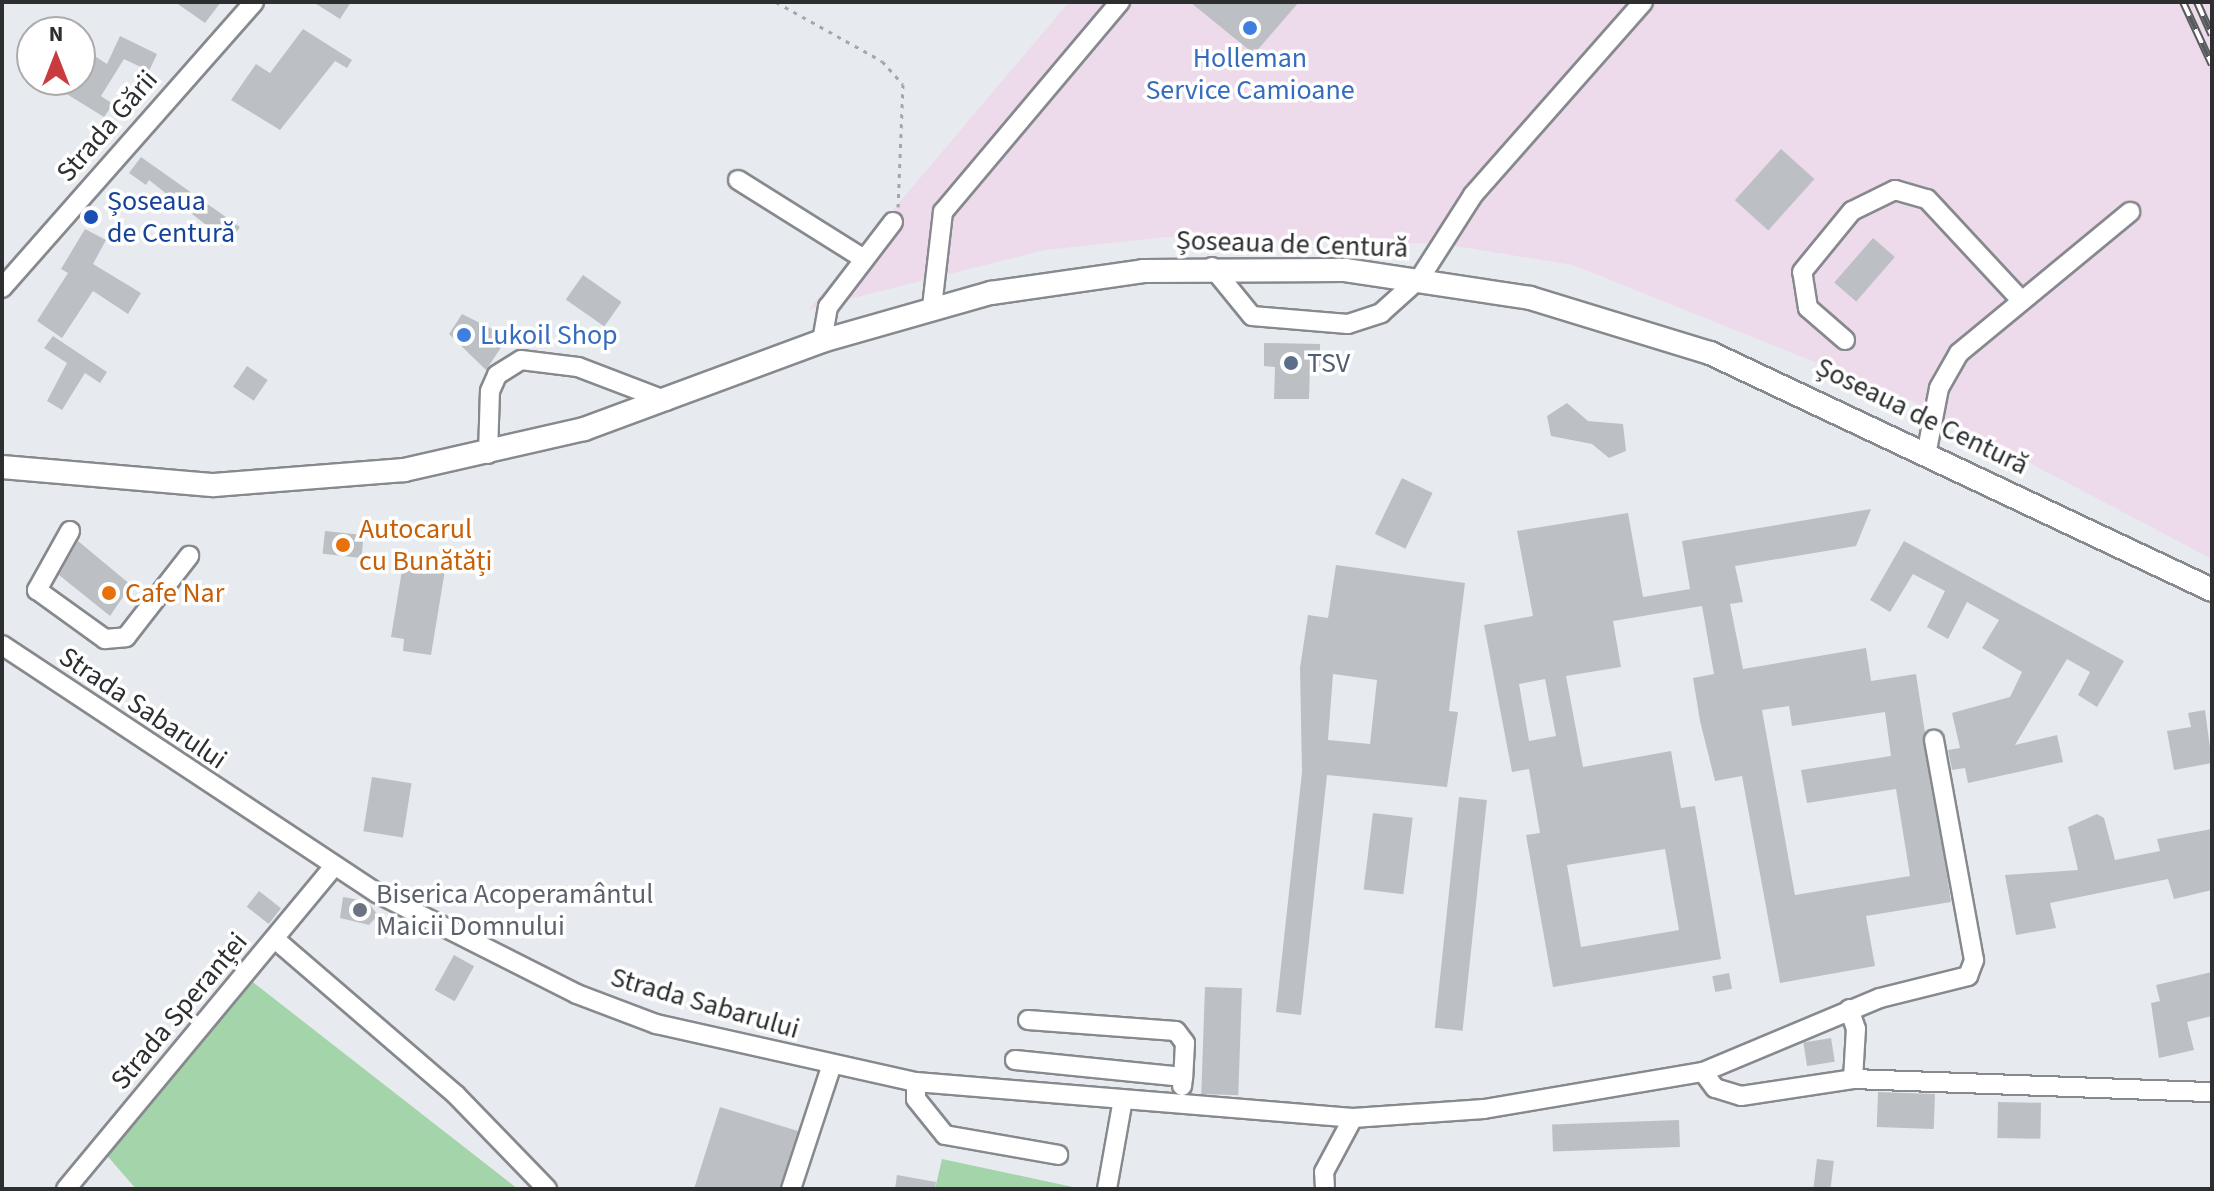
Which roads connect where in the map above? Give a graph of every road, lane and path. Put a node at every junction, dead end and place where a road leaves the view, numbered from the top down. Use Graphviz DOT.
graph roads {
  1 [pos="254,2"];
  2 [pos="776,2"];
  3 [pos="1120,2"];
  4 [pos="1643,2"];
  5 [pos="738,180"];
  6 [pos="2130,212"];
  7 [pos="893,222"];
  8 [pos="864,259"];
  9 [pos="1212,267"];
  10 [pos="1420,278"];
  11 [pos="2,288"];
  12 [pos="2018,297"];
  13 [pos="932,307"];
  14 [pos="1845,340"];
  15 [pos="822,341"];
  16 [pos="667,401"];
  17 [pos="1927,450"];
  18 [pos="488,454"];
  19 [pos="2,467"];
  20 [pos="70,531"];
  21 [pos="189,556"];
  22 [pos="2212,590"];
  23 [pos="2,645"];
  24 [pos="1934,740"];
  25 [pos="333,867"];
  26 [pos="276,940"];
  27 [pos="1849,1009"];
  28 [pos="1028,1020"];
  29 [pos="1015,1060"];
  30 [pos="831,1067"];
  31 [pos="1703,1072"];
  32 [pos="1183,1077"];
  33 [pos="1853,1079"];
  34 [pos="916,1082"];
  35 [pos="2212,1092"];
  36 [pos="1123,1099"];
  37 [pos="1180,1105"];
  38 [pos="1353,1118"];
  39 [pos="1058,1155"];
  40 [pos="66,1189"];
  41 [pos="547,1189"];
  42 [pos="791,1189"];
  43 [pos="1107,1189"];
  44 [pos="1325,1189"];
  1 -- 11 [label="street, Strada Gării"];
  2 -- 7 [label="path"];
  3 -- 13 [label="street"];
  4 -- 10 [label="street"];
  5 -- 8 [label="street"];
  6 -- 12 [label="street"];
  7 -- 8 [label="street"];
  8 -- 15 [label="street"];
  9 -- 10 [label="main road, Șoseaua de Centură"];
  9 -- 10 [label="street"];
  9 -- 13 [label="main road, Șoseaua de Centură"];
  10 -- 17 [label="main road, Șoseaua de Centură"];
  12 -- 14 [label="street"];
  12 -- 17 [label="street"];
  13 -- 15 [label="main road, Șoseaua de Centură"];
  15 -- 16 [label="main road, Șoseaua de Centură"];
  16 -- 18 [label="main road, Șoseaua de Centură"];
  16 -- 18 [label="street"];
  17 -- 22 [label="main road, Șoseaua de Centură"];
  18 -- 19 [label="main road, Șoseaua de Centură"];
  20 -- 21 [label="street"];
  23 -- 25 [label="street, Strada Sabarului"];
  24 -- 27 [label="street, Strada Sabarului"];
  25 -- 26 [label="street, Strada Speranței"];
  25 -- 30 [label="street, Strada Sabarului"];
  26 -- 40 [label="street, Strada Speranței"];
  26 -- 41 [label="street"];
  27 -- 31 [label="street, Strada Sabarului"];
  27 -- 33 [label="street"];
  28 -- 32 [label="street"];
  29 -- 32 [label="street"];
  30 -- 34 [label="street, Strada Sabarului"];
  30 -- 42 [label="street"];
  31 -- 33 [label="street"];
  31 -- 38 [label="street, Strada Sabarului"];
  32 -- 37 [label="street"];
  33 -- 35 [label="street"];
  34 -- 36 [label="street, Strada Sabarului"];
  34 -- 39 [label="street"];
  36 -- 37 [label="street, Strada Sabarului"];
  36 -- 43 [label="street"];
  37 -- 38 [label="street, Strada Sabarului"];
  38 -- 44 [label="street"];
}
